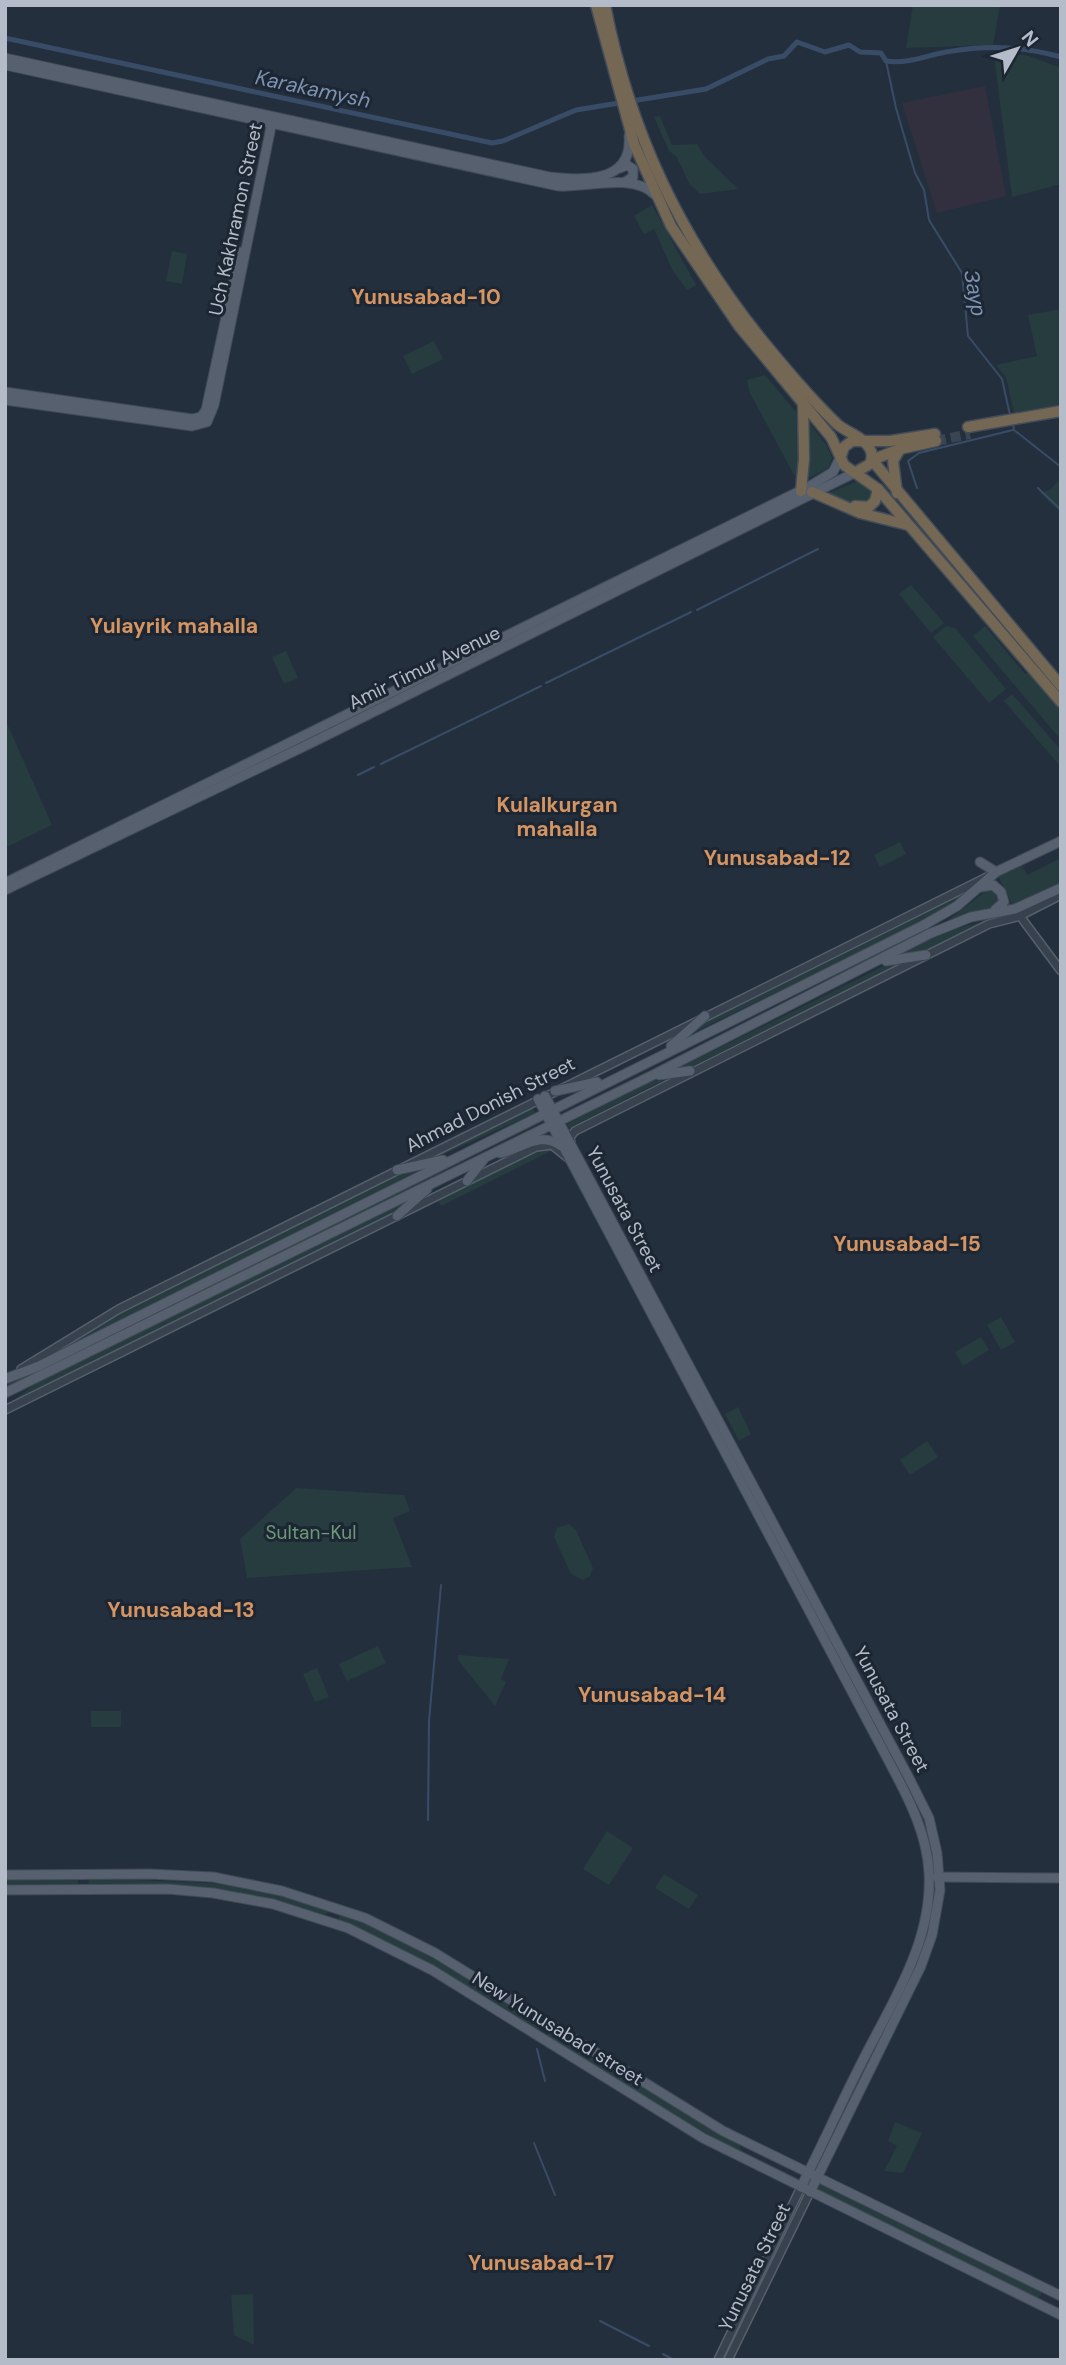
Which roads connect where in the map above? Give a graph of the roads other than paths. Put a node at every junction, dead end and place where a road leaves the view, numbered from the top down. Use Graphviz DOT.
graph roads {
  1 [pos="596,5"];
  2 [pos="606,5"];
  3 [pos="5,58"];
  4 [pos="5,65"];
  5 [pos="624,96"];
  6 [pos="272,119"];
  7 [pos="629,119"];
  8 [pos="620,168"];
  9 [pos="625,182"];
  10 [pos="655,195"];
  11 [pos="689,246"];
  12 [pos="5,393"];
  13 [pos="5,400"];
  14 [pos="803,403"];
  15 [pos="1061,411"];
  16 [pos="129,414"];
  17 [pos="830,417"];
  18 [pos="969,431"];
  19 [pos="861,441"];
  20 [pos="882,441"];
  21 [pos="900,449"];
  22 [pos="888,453"];
  23 [pos="841,456"];
  24 [pos="872,460"];
  25 [pos="856,471"];
  26 [pos="885,479"];
  27 [pos="878,489"];
  28 [pos="806,491"];
  29 [pos="898,494"];
  30 [pos="838,504"];
  31 [pos="908,525"];
  32 [pos="1061,686"];
  33 [pos="1061,702"];
  34 [pos="1061,841"];
  35 [pos="981,862"];
  36 [pos="996,872"];
  37 [pos="5,883"];
  38 [pos="979,888"];
  39 [pos="5,890"];
  40 [pos="1059,894"];
  41 [pos="993,911"];
  42 [pos="1020,916"];
  43 [pos="926,955"];
  44 [pos="867,967"];
  45 [pos="1061,971"];
  46 [pos="705,1016"];
  47 [pos="662,1055"];
  48 [pos="691,1071"];
  49 [pos="651,1076"];
  50 [pos="613,1079"];
  51 [pos="555,1091"];
  52 [pos="542,1098"];
  53 [pos="548,1111"];
  54 [pos="555,1123"];
  55 [pos="568,1148"];
  56 [pos="487,1156"];
  57 [pos="455,1158"];
  58 [pos="571,1161"];
  59 [pos="397,1170"];
  60 [pos="441,1178"];
  61 [pos="467,1181"];
  62 [pos="397,1216"];
  63 [pos="5,1378"];
  64 [pos="5,1392"];
  65 [pos="5,1410"];
  66 [pos="929,1873"];
  67 [pos="89,1874"];
  68 [pos="5,1875"];
  69 [pos="940,1878"];
  70 [pos="1061,1878"];
  71 [pos="929,1884"];
  72 [pos="90,1889"];
  73 [pos="5,1890"];
  74 [pos="335,1907"];
  75 [pos="331,1922"];
  76 [pos="549,2023"];
  77 [pos="540,2037"];
  78 [pos="743,2142"];
  79 [pos="736,2155"];
  80 [pos="813,2175"];
  81 [pos="806,2189"];
  82 [pos="1048,2290"];
  83 [pos="1061,2296"];
  84 [pos="1040,2305"];
  85 [pos="1061,2315"];
  86 [pos="718,2360"];
  87 [pos="728,2360"];
  1 -- 5 [label="highway"];
  2 -- 5 [label="highway"];
  3 -- 6 [label="main road"];
  4 -- 6 [label="main road"];
  5 -- 7 [label="highway"];
  6 -- 8 [label="main road"];
  6 -- 9 [label="main road"];
  6 -- 16 [label="main road, Uch Kakhramon Street"];
  7 -- 8 [label="main road"];
  7 -- 10 [label="highway"];
  7 -- 11 [label="highway"];
  8 -- 9 [label="main road"];
  9 -- 10 [label="main road"];
  10 -- 11 [label="highway"];
  11 -- 14 [label="highway"];
  11 -- 17 [label="highway"];
  12 -- 16 [label="main road, Uch Kakhramon Street"];
  13 -- 16 [label="main road, Uch Kakhramon Street"];
  14 -- 23 [label="highway"];
  14 -- 28 [label="highway"];
  15 -- 18 [label="highway"];
  17 -- 19 [label="highway"];
  17 -- 20 [label="highway"];
  19 -- 20 [label="highway"];
  19 -- 23 [label="highway"];
  19 -- 24 [label="highway"];
  20 -- 21 [label="highway"];
  21 -- 22 [label="highway"];
  21 -- 29 [label="highway"];
  22 -- 24 [label="highway"];
  22 -- 26 [label="highway"];
  23 -- 25 [label="highway"];
  23 -- 28 [label="main road, Amir Timur Avenue"];
  24 -- 25 [label="highway"];
  24 -- 26 [label="highway"];
  25 -- 27 [label="highway"];
  25 -- 28 [label="main road, Amir Timur Avenue"];
  26 -- 29 [label="highway"];
  27 -- 30 [label="highway"];
  27 -- 31 [label="highway"];
  28 -- 30 [label="highway"];
  28 -- 37 [label="main road, Amir Timur Avenue"];
  28 -- 39 [label="main road, Amir Timur Avenue"];
  29 -- 32 [label="highway"];
  30 -- 31 [label="highway"];
  31 -- 33 [label="highway"];
  34 -- 36 [label="main road, Ahmad Donish Street"];
  35 -- 36 [label="main road"];
  36 -- 38 [label="main road, Ahmad Donish Street"];
  36 -- 46 [label="street, Ahmad Donish Street"];
  38 -- 41 [label="main road"];
  38 -- 47 [label="main road, Ahmad Donish Street"];
  40 -- 41 [label="main road"];
  40 -- 42 [label="street"];
  41 -- 44 [label="main road"];
  42 -- 43 [label="street"];
  42 -- 45 [label="street"];
  43 -- 44 [label="main road"];
  43 -- 48 [label="street"];
  44 -- 49 [label="main road"];
  46 -- 47 [label="main road"];
  46 -- 51 [label="street, Ahmad Donish Street"];
  47 -- 50 [label="main road, Ahmad Donish Street"];
  48 -- 49 [label="main road"];
  48 -- 55 [label="street"];
  49 -- 54 [label="main road"];
  50 -- 51 [label="main road"];
  50 -- 53 [label="main road, Ahmad Donish Street"];
  51 -- 52 [label="street, Ahmad Donish Street"];
  52 -- 53 [label="main road, Yunusata Street"];
  52 -- 59 [label="street, Ahmad Donish Street"];
  53 -- 54 [label="main road, Yunusata Street"];
  53 -- 57 [label="main road, Ahmad Donish Street"];
  54 -- 55 [label="main road, Yunusata Street"];
  54 -- 56 [label="main road"];
  55 -- 56 [label="main road"];
  55 -- 58 [label="main road, Yunusata Street"];
  55 -- 69 [label="main road, Yunusata Street"];
  56 -- 60 [label="main road"];
  56 -- 61 [label="main road"];
  57 -- 59 [label="main road"];
  57 -- 63 [label="main road, Ahmad Donish Street"];
  58 -- 61 [label="street"];
  58 -- 66 [label="main road, Yunusata Street"];
  59 -- 63 [label="street, Ahmad Donish Street"];
  60 -- 62 [label="main road"];
  60 -- 64 [label="main road"];
  61 -- 62 [label="street"];
  62 -- 65 [label="street"];
  66 -- 69 [label="main road"];
  66 -- 71 [label="main road, Yunusata Street"];
  67 -- 68 [label="main road, New Yunusabad street"];
  67 -- 72 [label="main road"];
  67 -- 74 [label="main road, New Yunusabad street"];
  69 -- 70 [label="main road"];
  69 -- 71 [label="main road"];
  69 -- 80 [label="main road, Yunusata Street"];
  71 -- 80 [label="main road, Yunusata Street"];
  72 -- 73 [label="main road, New Yunusabad street"];
  72 -- 75 [label="main road, New Yunusabad street"];
  74 -- 75 [label="main road"];
  74 -- 76 [label="main road, New Yunusabad street"];
  75 -- 77 [label="main road, New Yunusabad street"];
  76 -- 77 [label="main road"];
  76 -- 78 [label="main road, New Yunusabad street"];
  77 -- 79 [label="main road, New Yunusabad street"];
  78 -- 79 [label="main road"];
  78 -- 80 [label="main road, New Yunusabad street"];
  79 -- 81 [label="main road, New Yunusabad street"];
  80 -- 81 [label="main road, Yunusata Street"];
  80 -- 82 [label="main road, New Yunusabad street"];
  81 -- 84 [label="main road, New Yunusabad street"];
  81 -- 86 [label="street, Yunusata Street"];
  81 -- 87 [label="street, Yunusata Street"];
  82 -- 83 [label="main road, New Yunusabad street"];
  82 -- 84 [label="main road"];
  84 -- 85 [label="main road, New Yunusabad street"];
}
